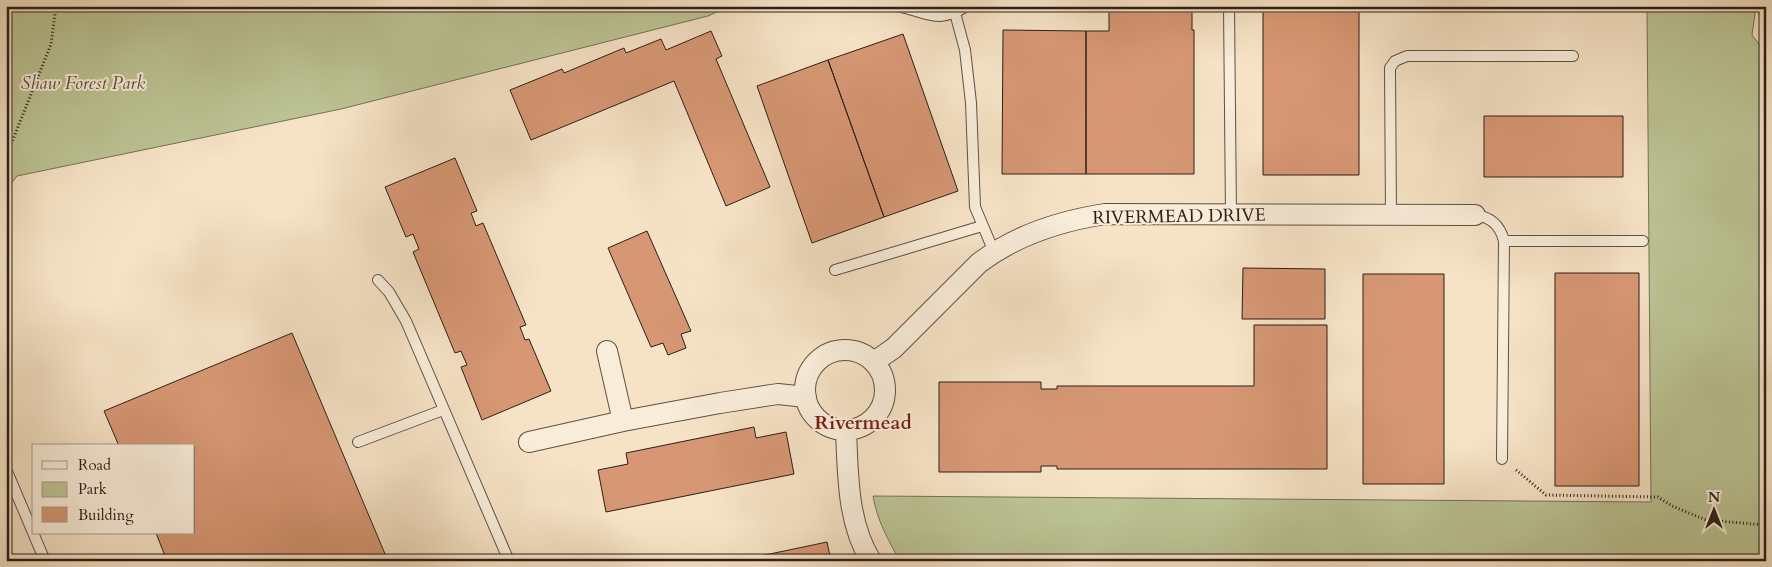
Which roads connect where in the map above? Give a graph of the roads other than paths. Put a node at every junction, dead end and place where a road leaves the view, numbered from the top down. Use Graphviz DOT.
graph roads {
  1 [pos="898,6"];
  2 [pos="967,6"];
  3 [pos="1229,6"];
  4 [pos="955,13"];
  5 [pos="1572,56"];
  6 [pos="1230,215"];
  7 [pos="1391,215"];
  8 [pos="1475,215"];
  9 [pos="982,226"];
  10 [pos="1504,241"];
  11 [pos="1643,241"];
  12 [pos="994,252"];
  13 [pos="835,270"];
  14 [pos="378,280"];
  15 [pos="608,351"];
  16 [pos="874,362"];
  17 [pos="806,397"];
  18 [pos="443,410"];
  19 [pos="623,421"];
  20 [pos="846,430"];
  21 [pos="358,442"];
  22 [pos="529,442"];
  23 [pos="1502,459"];
  24 [pos="6,469"];
  25 [pos="32,532"];
  26 [pos="33,534"];
  27 [pos="44,561"];
  28 [pos="509,561"];
  29 [pos="871,561"];
  1 -- 4 [label="lane"];
  2 -- 4 [label="lane"];
  3 -- 6 [label="lane"];
  4 -- 9 [label="lane"];
  5 -- 7 [label="lane"];
  6 -- 7 [label="street, RIVERMEAD DRIVE"];
  6 -- 12 [label="street, RIVERMEAD DRIVE"];
  7 -- 8 [label="street, RIVERMEAD DRIVE"];
  8 -- 10 [label="lane"];
  9 -- 12 [label="lane"];
  9 -- 13 [label="lane"];
  10 -- 11 [label="lane"];
  10 -- 23 [label="lane"];
  12 -- 16 [label="street, RIVERMEAD DRIVE"];
  14 -- 18 [label="lane"];
  15 -- 19 [label="street"];
  16 -- 17 [label="street"];
  16 -- 20 [label="street"];
  17 -- 19 [label="street"];
  17 -- 20 [label="street"];
  18 -- 21 [label="lane"];
  18 -- 28 [label="lane"];
  19 -- 22 [label="street"];
  20 -- 29 [label="street"];
  24 -- 25 [label="lane"];
  26 -- 27 [label="lane"];
}
